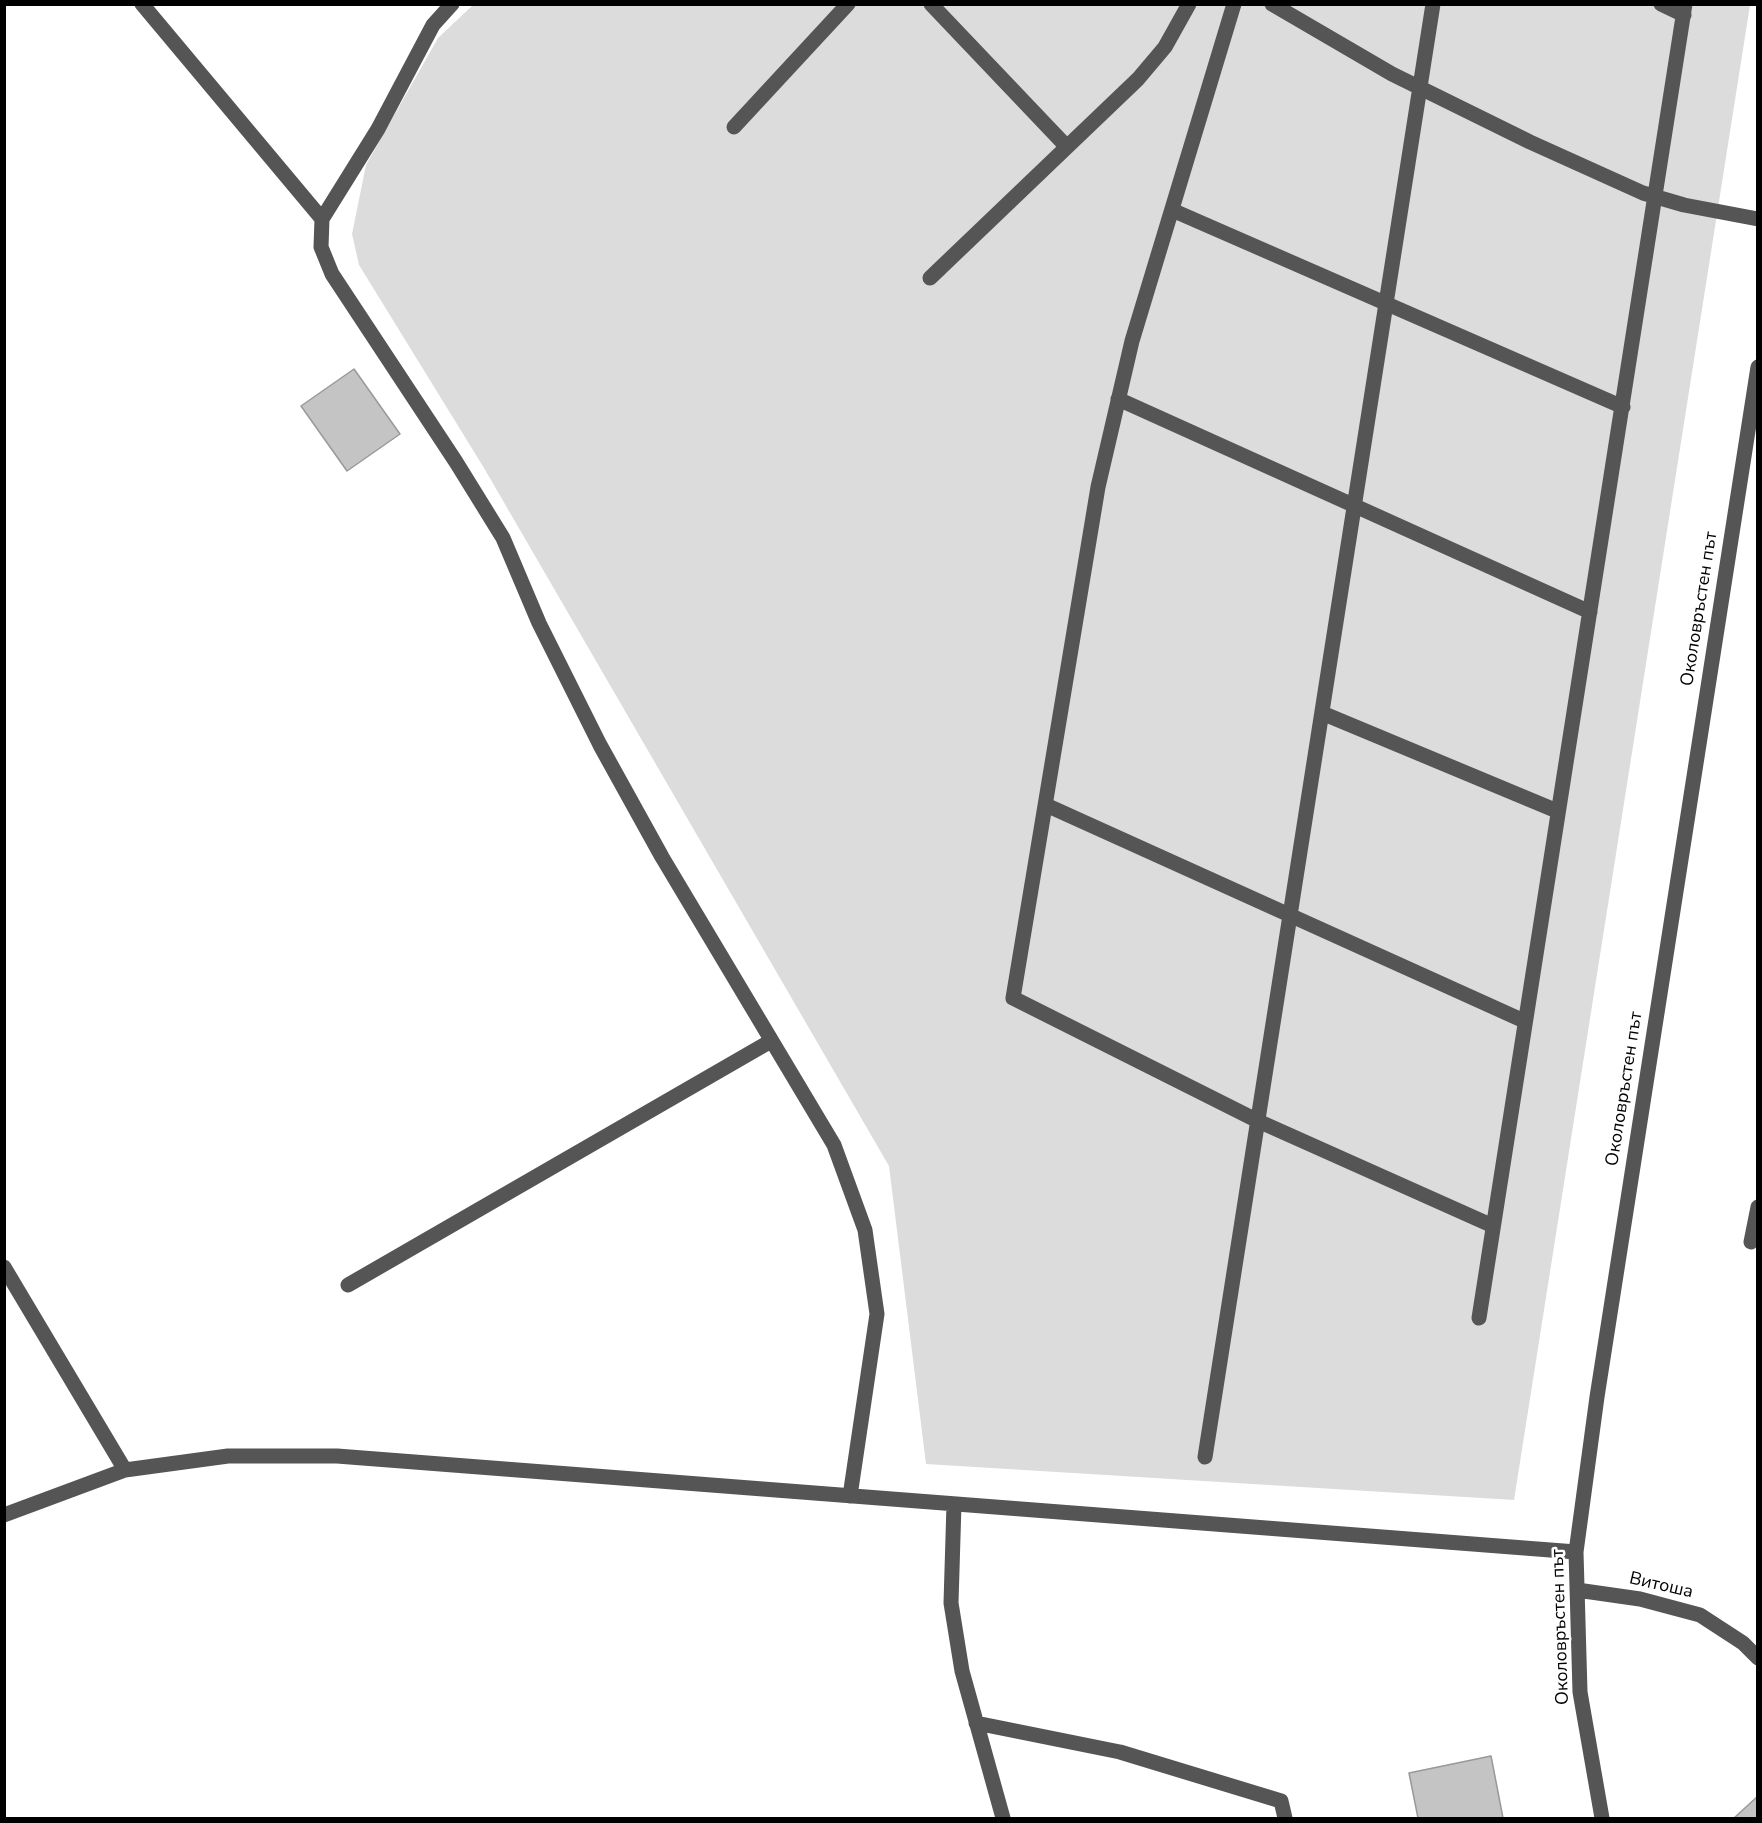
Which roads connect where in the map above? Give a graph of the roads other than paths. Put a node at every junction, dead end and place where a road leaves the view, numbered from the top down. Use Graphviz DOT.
graph roads {
  1 [pos="142,4"];
  2 [pos="452,4"];
  3 [pos="848,4"];
  4 [pos="931,4"];
  5 [pos="1189,4"];
  6 [pos="1234,4"];
  7 [pos="1272,4"];
  8 [pos="1433,4"];
  9 [pos="1661,4"];
  10 [pos="1684,10"];
  11 [pos="1420,88"];
  12 [pos="734,127"];
  13 [pos="1067,147"];
  14 [pos="1655,196"];
  15 [pos="1172,210"];
  16 [pos="322,219"];
  17 [pos="1758,219"];
  18 [pos="930,278"];
  19 [pos="1386,304"];
  20 [pos="1758,367"];
  21 [pos="1118,399"];
  22 [pos="1623,407"];
  23 [pos="1355,506"];
  24 [pos="1590,612"];
  25 [pos="1322,713"];
  26 [pos="1046,805"];
  27 [pos="1557,811"];
  28 [pos="1290,915"];
  29 [pos="1524,1021"];
  30 [pos="771,1041"];
  31 [pos="1258,1121"];
  32 [pos="1758,1207"];
  33 [pos="1493,1226"];
  34 [pos="1751,1242"];
  35 [pos="4,1267"];
  36 [pos="348,1285"];
  37 [pos="1479,1318"];
  38 [pos="1205,1457"];
  39 [pos="125,1470"];
  40 [pos="850,1496"];
  41 [pos="954,1504"];
  42 [pos="4,1515"];
  43 [pos="1576,1551"];
  44 [pos="1577,1590"];
  45 [pos="1758,1658"];
  46 [pos="976,1724"];
  47 [pos="1003,1818"];
  48 [pos="1285,1818"];
  49 [pos="1602,1818"];
  1 -- 16 [label="street"];
  2 -- 16 [label="street"];
  3 -- 12 [label="street"];
  4 -- 13 [label="street"];
  5 -- 13 [label="street"];
  6 -- 15 [label="street"];
  7 -- 11 [label="street"];
  8 -- 11 [label="street"];
  9 -- 10 [label="street"];
  10 -- 14 [label="street"];
  11 -- 14 [label="street"];
  11 -- 19 [label="street"];
  13 -- 18 [label="street"];
  14 -- 17 [label="street"];
  14 -- 22 [label="street"];
  15 -- 19 [label="street"];
  15 -- 21 [label="street"];
  16 -- 30 [label="street"];
  19 -- 22 [label="street"];
  19 -- 23 [label="street"];
  20 -- 43 [label="street, Околовръстен път"];
  21 -- 23 [label="street"];
  21 -- 26 [label="street"];
  22 -- 24 [label="street"];
  23 -- 24 [label="street"];
  23 -- 25 [label="street"];
  24 -- 27 [label="street"];
  25 -- 27 [label="street"];
  25 -- 28 [label="street"];
  26 -- 28 [label="street"];
  26 -- 31 [label="street"];
  27 -- 29 [label="street"];
  28 -- 29 [label="street"];
  28 -- 31 [label="street"];
  29 -- 33 [label="street"];
  30 -- 36 [label="street"];
  30 -- 40 [label="street"];
  31 -- 33 [label="street"];
  31 -- 38 [label="street"];
  32 -- 34 [label="street"];
  33 -- 37 [label="street"];
  35 -- 39 [label="street"];
  39 -- 40 [label="street"];
  39 -- 42 [label="street"];
  40 -- 41 [label="street"];
  41 -- 43 [label="street"];
  41 -- 46 [label="street"];
  43 -- 44 [label="street, Околовръстен път"];
  44 -- 45 [label="street, Витоша"];
  44 -- 49 [label="street, Околовръстен път"];
  46 -- 47 [label="street"];
  46 -- 48 [label="street"];
}
